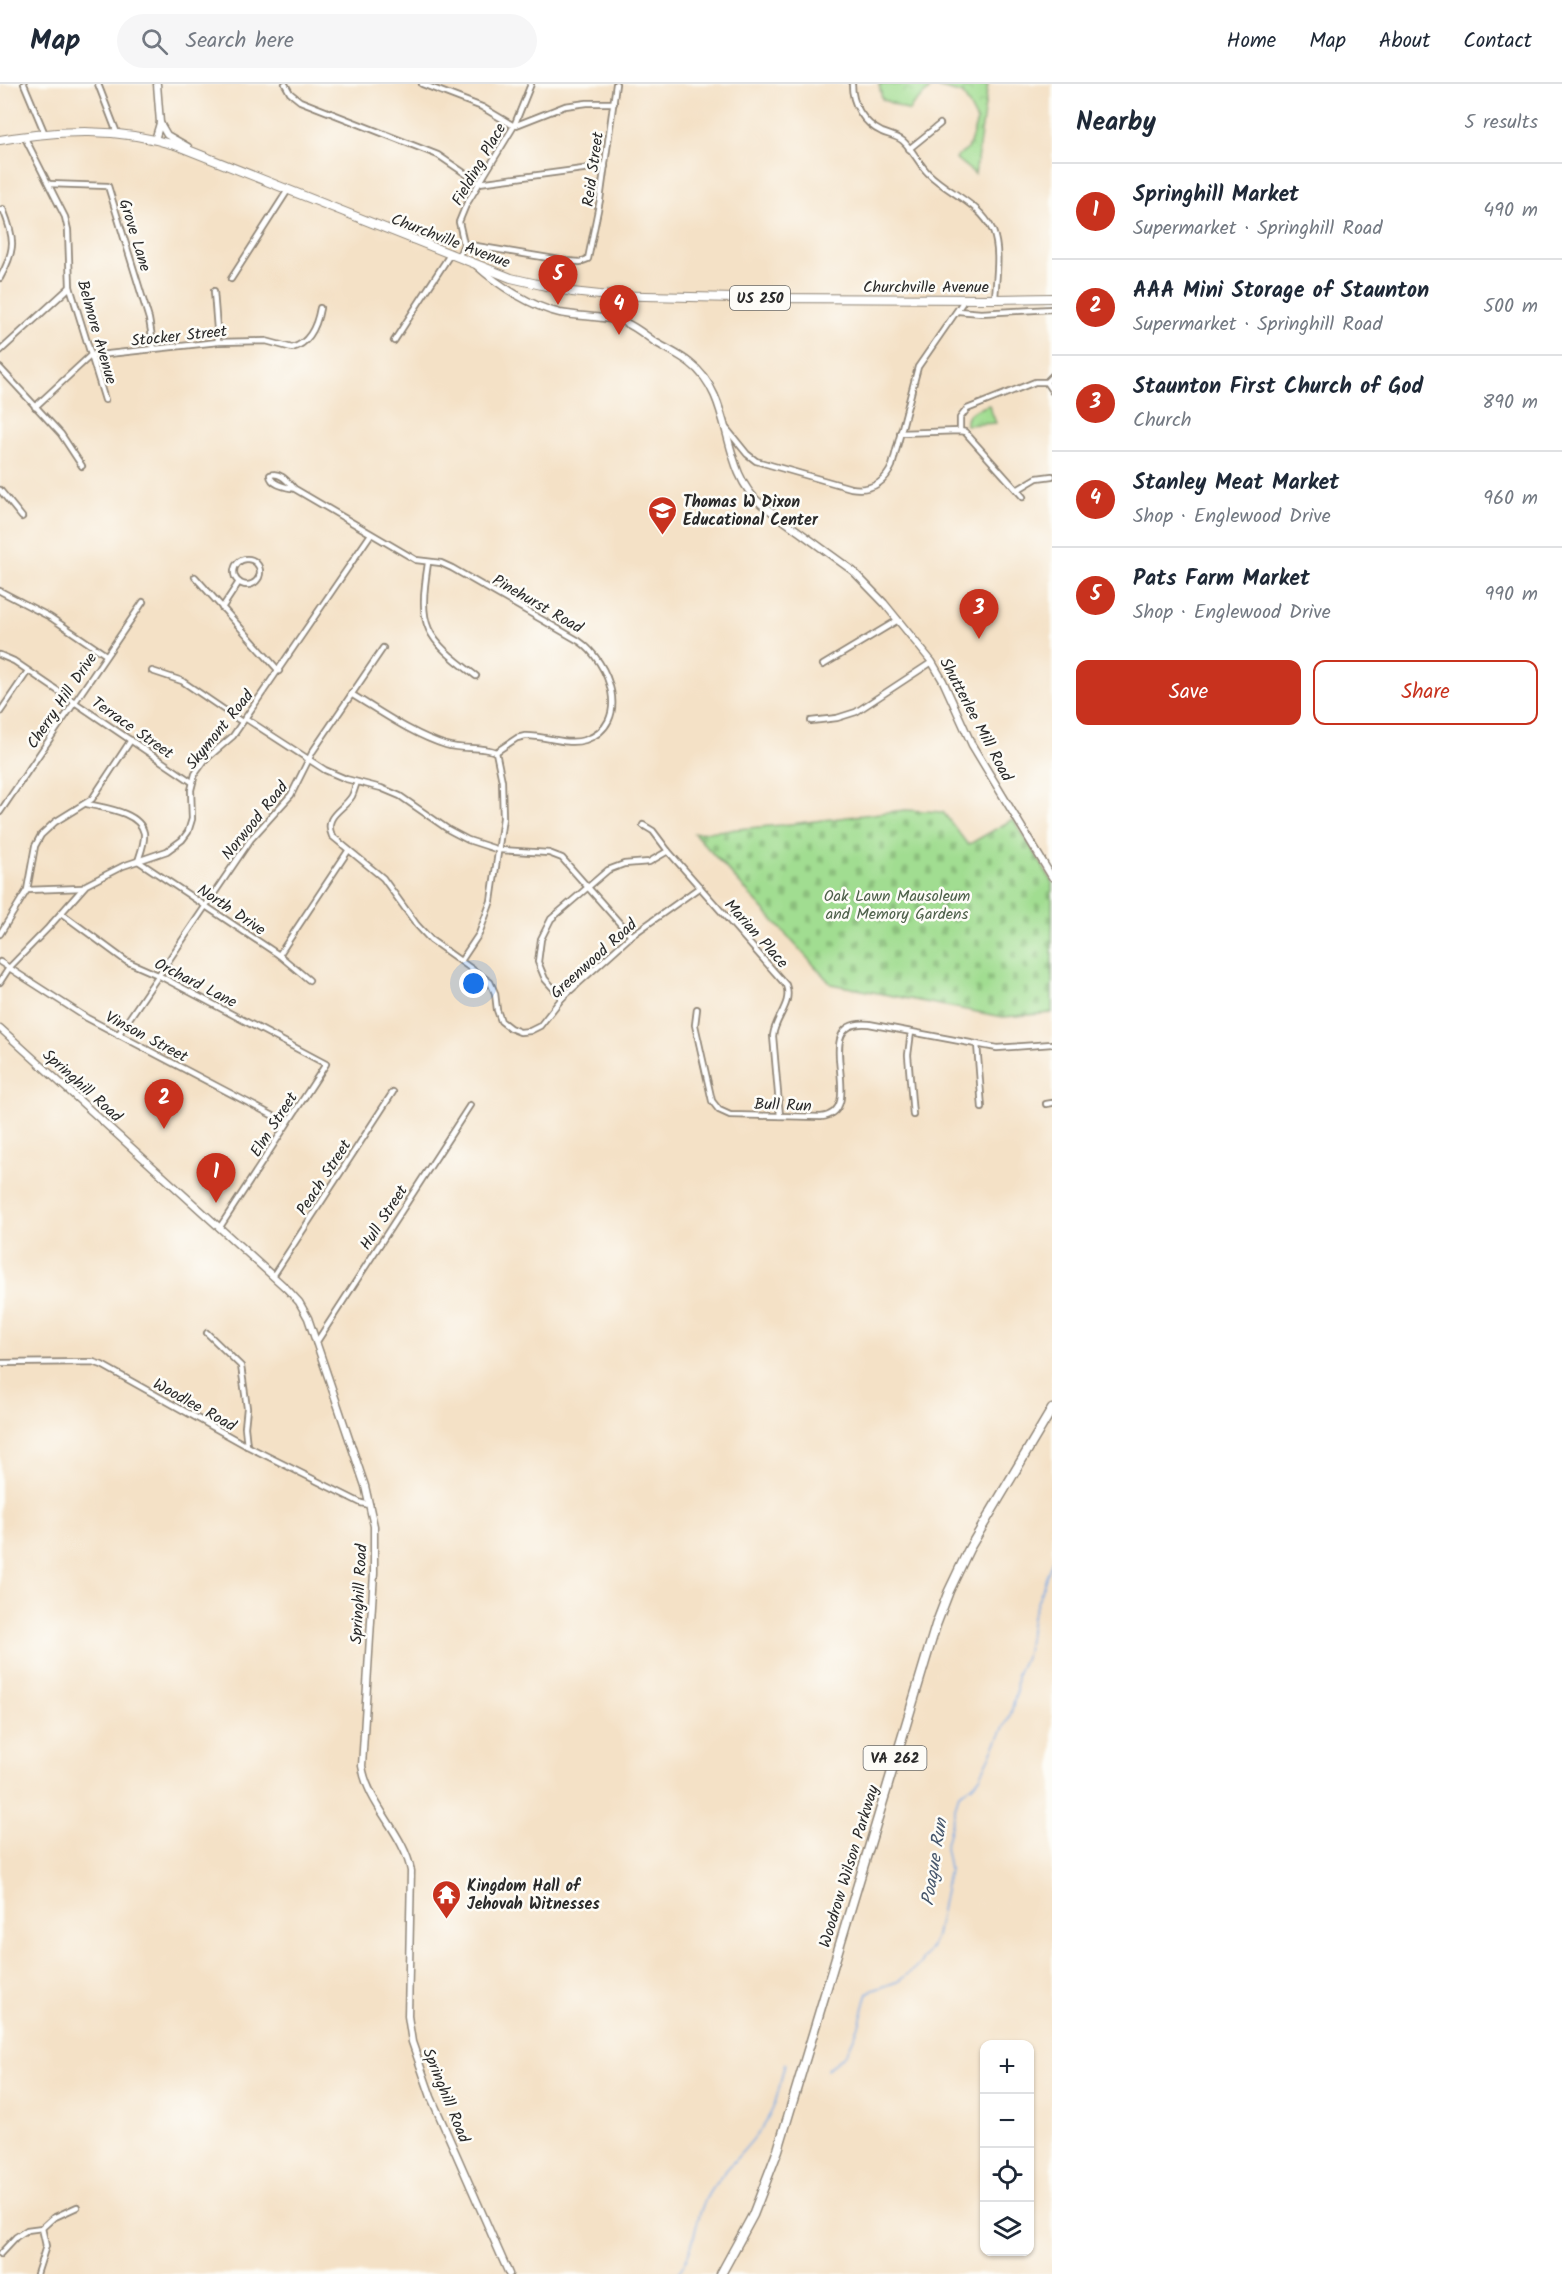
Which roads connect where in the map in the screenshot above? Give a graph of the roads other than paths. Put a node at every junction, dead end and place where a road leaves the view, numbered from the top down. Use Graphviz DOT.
graph roads {
  1 [pos="24,84"];
  2 [pos="100,84"];
  3 [pos="157,84"];
  4 [pos="285,84"];
  5 [pos="422,84"];
  6 [pos="531,84"];
  7 [pos="616,84"];
  8 [pos="852,84"];
  9 [pos="614,102"];
  10 [pos="160,123"];
  11 [pos="939,124"];
  12 [pos="514,126"];
  13 [pos="117,133"];
  14 [pos="45,134"];
  15 [pos="24,136"];
  16 [pos="0,140"];
  17 [pos="155,140"];
  18 [pos="909,149"];
  19 [pos="196,154"];
  20 [pos="605,166"];
  21 [pos="479,183"];
  22 [pos="49,184"];
  23 [pos="288,190"];
  24 [pos="2,210"];
  25 [pos="464,244"];
  26 [pos="455,254"];
  27 [pos="472,262"];
  28 [pos="0,278"];
  29 [pos="511,278"];
  30 [pos="231,279"];
  31 [pos="70,287"];
  32 [pos="507,288"];
  33 [pos="214,291"];
  34 [pos="1052,298"];
  35 [pos="965,299"];
  36 [pos="995,299"];
  37 [pos="320,308"];
  38 [pos="1052,309"];
  39 [pos="958,311"];
  40 [pos="394,341"];
  41 [pos="218,342"];
  42 [pos="154,349"];
  43 [pos="0,351"];
  44 [pos="90,356"];
  45 [pos="0,368"];
  46 [pos="1052,376"];
  47 [pos="1046,382"];
  48 [pos="1052,391"];
  49 [pos="105,400"];
  50 [pos="36,407"];
  51 [pos="726,428"];
  52 [pos="960,431"];
  53 [pos="900,433"];
  54 [pos="82,466"];
  55 [pos="1052,476"];
  56 [pos="295,489"];
  57 [pos="0,490"];
  58 [pos="1017,490"];
  59 [pos="1023,497"];
  60 [pos="22,517"];
  61 [pos="371,534"];
  62 [pos="428,563"];
  63 [pos="195,578"];
  64 [pos="239,582"];
  65 [pos="0,591"];
  66 [pos="143,602"];
  67 [pos="222,608"];
  68 [pos="898,620"];
  69 [pos="383,648"];
  70 [pos="0,655"];
  71 [pos="106,656"];
  72 [pos="932,662"];
  73 [pos="823,665"];
  74 [pos="28,671"];
  75 [pos="152,671"];
  76 [pos="279,671"];
  77 [pos="476,676"];
  78 [pos="351,694"];
  79 [pos="75,702"];
  80 [pos="0,712"];
  81 [pos="244,720"];
  82 [pos="811,721"];
  83 [pos="131,740"];
  84 [pos="496,752"];
  85 [pos="309,760"];
  86 [pos="192,782"];
  87 [pos="357,782"];
  88 [pos="87,804"];
  89 [pos="0,812"];
  90 [pos="643,825"];
  91 [pos="348,850"];
  92 [pos="499,850"];
  93 [pos="668,851"];
  94 [pos="138,861"];
  95 [pos="1052,878"];
  96 [pos="587,886"];
  97 [pos="700,887"];
  98 [pos="82,888"];
  99 [pos="27,890"];
  100 [pos="205,904"];
  101 [pos="61,913"];
  102 [pos="0,934"];
  103 [pos="631,936"];
  104 [pos="279,955"];
  105 [pos="461,961"];
  106 [pos="0,962"];
  107 [pos="9,968"];
  108 [pos="158,975"];
  109 [pos="309,980"];
  110 [pos="0,981"];
  111 [pos="562,998"];
  112 [pos="697,1009"];
  113 [pos="0,1028"];
  114 [pos="911,1032"];
  115 [pos="118,1035"];
  116 [pos="977,1044"];
  117 [pos="1052,1044"];
  118 [pos="326,1064"];
  119 [pos="393,1092"];
  120 [pos="470,1105"];
  121 [pos="982,1108"];
  122 [pos="913,1114"];
  123 [pos="780,1116"];
  124 [pos="288,1124"];
  125 [pos="220,1227"];
  126 [pos="273,1276"];
  127 [pos="207,1333"];
  128 [pos="316,1343"];
  129 [pos="0,1363"];
  130 [pos="1052,1409"];
  131 [pos="247,1446"];
  132 [pos="370,1505"];
  133 [pos="77,2207"];
  134 [pos="42,2228"];
  135 [pos="0,2254"];
  136 [pos="38,2274"];
  137 [pos="509,2274"];
  138 [pos="721,2274"];
  1 -- 14 [label="street"];
  2 -- 13 [label="street"];
  3 -- 10 [label="street"];
  4 -- 21 [label="street"];
  5 -- 12 [label="street"];
  6 -- 12 [label="street, Fielding Place"];
  7 -- 9 [label="street, Reid Street"];
  8 -- 18 [label="street"];
  9 -- 12 [label="street"];
  9 -- 20 [label="street, Reid Street"];
  10 -- 17 [label="street"];
  10 -- 19 [label="street"];
  11 -- 18 [label="street"];
  12 -- 21 [label="street, Fielding Place"];
  13 -- 14 [label="main road, Churchville Avenue / US 250"];
  13 -- 17 [label="main road, Churchville Avenue / US 250"];
  14 -- 15 [label="main road, Churchville Avenue / US 250"];
  15 -- 16 [label="main road, Churchville Avenue / US 250"];
  15 -- 22 [label="street, Belmore Avenue"];
  17 -- 19 [label="main road, Churchville Avenue / US 250"];
  18 -- 36 [label="street"];
  19 -- 23 [label="main road, Churchville Avenue / US 250"];
  20 -- 21 [label="street"];
  20 -- 25 [label="street, Reid Street"];
  21 -- 25 [label="street, Fielding Place"];
  22 -- 31 [label="street, Belmore Avenue"];
  22 -- 42 [label="street, Grove Lane"];
  23 -- 26 [label="main road, Churchville Avenue / US 250"];
  23 -- 30 [label="street"];
  24 -- 28 [label="street"];
  25 -- 26 [label="street, Fielding Place"];
  26 -- 27 [label="main road, Churchville Avenue / US 250"];
  26 -- 40 [label="street, Fielding Place"];
  27 -- 29 [label="main road, Churchville Avenue / US 250"];
  27 -- 32 [label="street, Shutterlee Mill Road"];
  29 -- 32 [label="street"];
  29 -- 35 [label="main road, Churchville Avenue / US 250"];
  31 -- 43 [label="street"];
  31 -- 44 [label="street, Belmore Avenue"];
  32 -- 51 [label="street, Shutterlee Mill Road"];
  33 -- 41 [label="street"];
  34 -- 36 [label="main road, Churchville Avenue / US 250"];
  35 -- 36 [label="main road, Churchville Avenue / US 250"];
  35 -- 39 [label="street"];
  37 -- 41 [label="street, Stocker Street"];
  38 -- 39 [label="street"];
  39 -- 53 [label="street"];
  41 -- 42 [label="street, Stocker Street"];
  42 -- 44 [label="street, Stocker Street"];
  44 -- 49 [label="street, Belmore Avenue"];
  44 -- 50 [label="street"];
  45 -- 50 [label="street"];
  46 -- 47 [label="street"];
  47 -- 48 [label="street"];
  47 -- 52 [label="street"];
  50 -- 54 [label="street"];
  51 -- 53 [label="street"];
  51 -- 68 [label="street, Shutterlee Mill Road"];
  52 -- 53 [label="street"];
  52 -- 58 [label="street"];
  55 -- 58 [label="street"];
  56 -- 56 [label="street, Pinehurst Road"];
  56 -- 61 [label="street, Pinehurst Road"];
  57 -- 60 [label="street"];
  58 -- 59 [label="street"];
  61 -- 62 [label="street, Pinehurst Road"];
  61 -- 76 [label="street, Skymont Road"];
  62 -- 77 [label="street"];
  62 -- 84 [label="street, Pinehurst Road"];
  63 -- 67 [label="street"];
  64 -- 64 [label="street"];
  64 -- 67 [label="street"];
  65 -- 71 [label="street"];
  66 -- 71 [label="street, Cherry Hill Drive"];
  67 -- 76 [label="street"];
  68 -- 72 [label="street, Shutterlee Mill Road"];
  68 -- 73 [label="street"];
  69 -- 78 [label="street, Norwood Road"];
  70 -- 74 [label="street, Terrace Street"];
  71 -- 79 [label="street, Cherry Hill Drive"];
  72 -- 82 [label="street"];
  72 -- 95 [label="street, Shutterlee Mill Road"];
  74 -- 79 [label="street, Terrace Street"];
  74 -- 80 [label="street"];
  75 -- 81 [label="street"];
  76 -- 81 [label="street, Skymont Road"];
  78 -- 84 [label="street"];
  78 -- 85 [label="street, Norwood Road"];
  79 -- 83 [label="street, Terrace Street"];
  79 -- 89 [label="street, Cherry Hill Drive"];
  81 -- 85 [label="street"];
  81 -- 86 [label="street, Skymont Road"];
  83 -- 86 [label="street, Terrace Street"];
  83 -- 88 [label="street"];
  84 -- 92 [label="street"];
  85 -- 87 [label="street"];
  85 -- 100 [label="street, Norwood Road"];
  86 -- 94 [label="street, Skymont Road"];
  87 -- 91 [label="street, Greenwood Road"];
  87 -- 92 [label="street"];
  88 -- 94 [label="street"];
  88 -- 99 [label="street"];
  90 -- 93 [label="street, Marian Place"];
  91 -- 104 [label="street"];
  91 -- 105 [label="street, Greenwood Road"];
  92 -- 96 [label="street"];
  92 -- 105 [label="street"];
  93 -- 96 [label="street"];
  93 -- 97 [label="street, Marian Place"];
  94 -- 98 [label="street, Skymont Road"];
  94 -- 100 [label="street, North Drive"];
  96 -- 103 [label="street"];
  96 -- 111 [label="street"];
  97 -- 103 [label="street, Greenwood Road"];
  97 -- 123 [label="street, Marian Place"];
  98 -- 99 [label="street"];
  98 -- 101 [label="street, Skymont Road"];
  99 -- 102 [label="street"];
  100 -- 104 [label="street, North Drive"];
  100 -- 108 [label="street, Norwood Road"];
  101 -- 107 [label="street, Skymont Road"];
  101 -- 108 [label="street, Orchard Lane"];
  103 -- 111 [label="street, Greenwood Road"];
  104 -- 109 [label="street, North Drive"];
  105 -- 111 [label="street, Greenwood Road"];
  106 -- 107 [label="street, Vinson Street"];
  107 -- 110 [label="street, Skymont Road"];
  107 -- 115 [label="street, Vinson Street"];
  108 -- 115 [label="street, Norwood Road"];
  108 -- 118 [label="street, Orchard Lane"];
  112 -- 123 [label="street, Bull Run"];
  113 -- 125 [label="street, Springhill Road"];
  114 -- 116 [label="street, Bull Run"];
  114 -- 122 [label="street"];
  114 -- 123 [label="street, Bull Run"];
  115 -- 124 [label="street, Vinson Street"];
  116 -- 117 [label="street, Bull Run"];
  116 -- 121 [label="street"];
  118 -- 124 [label="street, Elm Street"];
  119 -- 126 [label="street, Peach Street"];
  120 -- 128 [label="street, Hull Street"];
  124 -- 125 [label="street, Elm Street"];
  125 -- 126 [label="street, Springhill Road"];
  126 -- 128 [label="street, Springhill Road"];
  127 -- 131 [label="street"];
  128 -- 132 [label="street, Springhill Road"];
  129 -- 131 [label="street, Woodlee Road"];
  130 -- 138 [label="highway, Woodrow Wilson Parkway / VA 262"];
  131 -- 132 [label="street, Woodlee Road"];
  132 -- 137 [label="street, Springhill Road"];
  133 -- 134 [label="street"];
  134 -- 135 [label="street"];
  134 -- 136 [label="street"];
}
